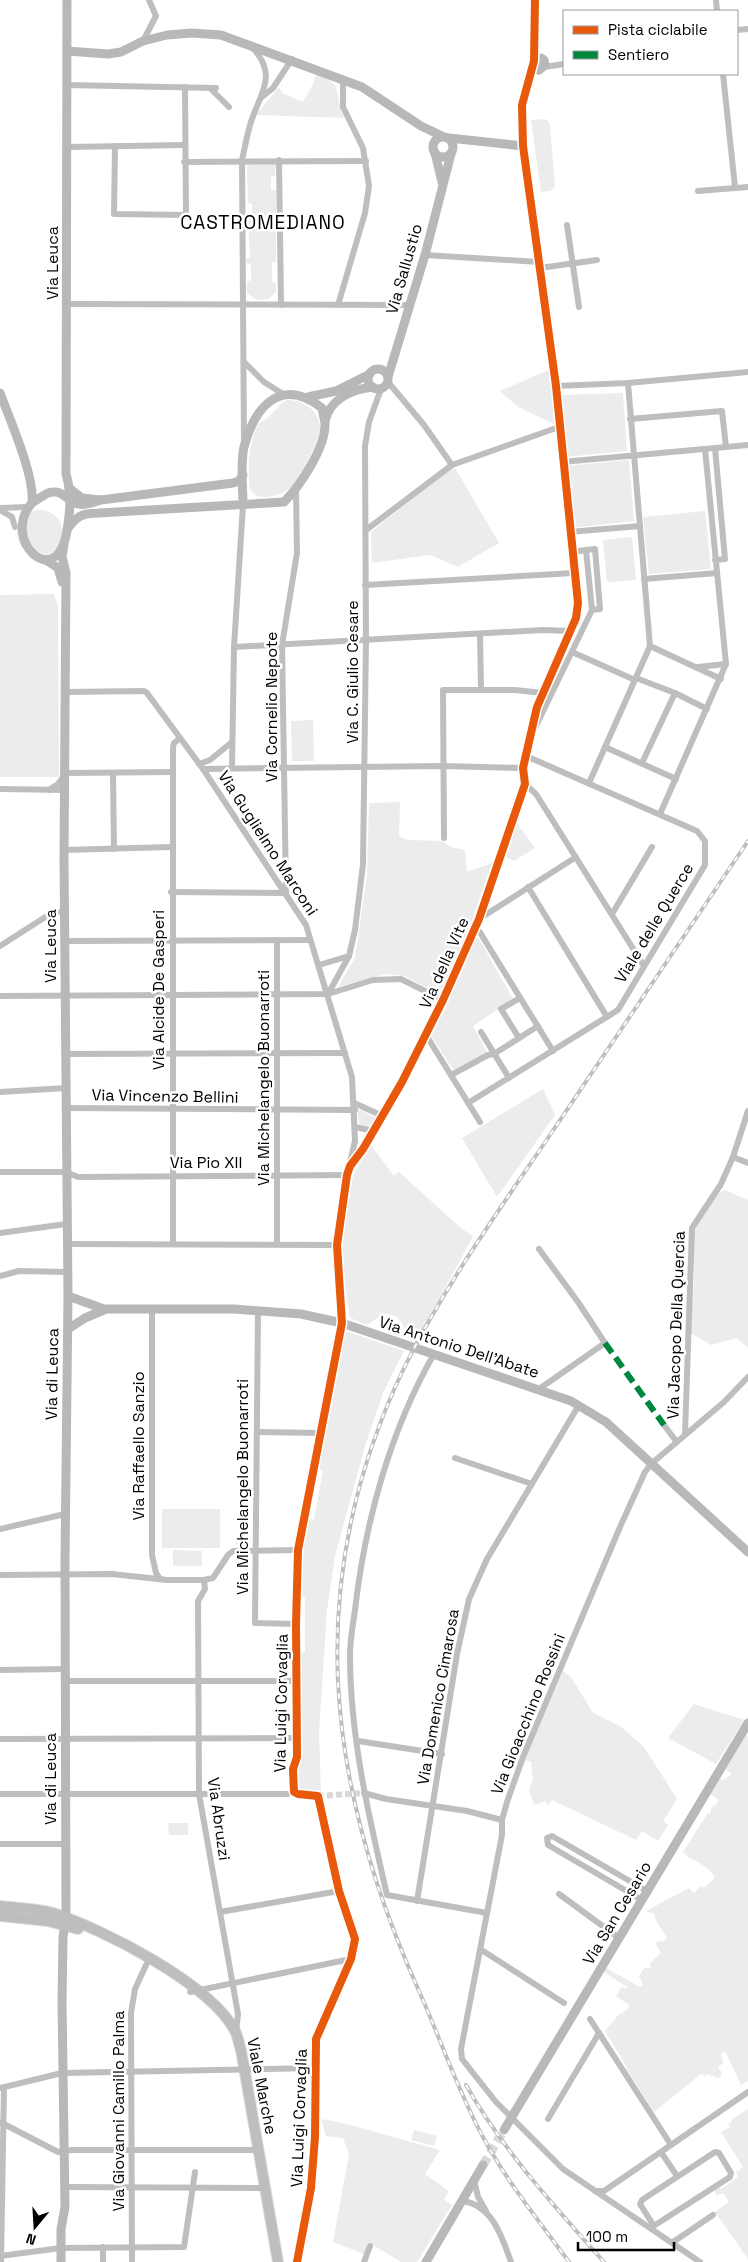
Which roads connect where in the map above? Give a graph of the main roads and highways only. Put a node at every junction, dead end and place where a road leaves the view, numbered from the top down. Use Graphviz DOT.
graph roads {
  1 [pos="67,0"];
  2 [pos="535,0"];
  3 [pos="67,52"];
  4 [pos="421,126"];
  5 [pos="445,137"];
  6 [pos="468,142"];
  7 [pos="434,150"];
  8 [pos="452,151"];
  9 [pos="443,187"];
  10 [pos="393,360"];
  11 [pos="379,369"];
  12 [pos="370,374"];
  13 [pos="388,379"];
  14 [pos="377,388"];
  15 [pos="0,393"];
  16 [pos="308,397"];
  17 [pos="325,424"];
  18 [pos="66,474"];
  19 [pos="243,475"];
  20 [pos="29,477"];
  21 [pos="69,487"];
  22 [pos="48,493"];
  23 [pos="70,500"];
  24 [pos="101,500"];
  25 [pos="29,505"];
  26 [pos="243,505"];
  27 [pos="67,530"];
  28 [pos="64,546"];
  29 [pos="46,560"];
  30 [pos="65,596"];
  31 [pos="68,1296"];
  32 [pos="104,1310"];
  33 [pos="68,1329"];
  34 [pos="748,1552"];
  35 [pos="748,1723"];
  36 [pos="0,1906"];
  37 [pos="0,1916"];
  38 [pos="65,1922"];
  39 [pos="193,1991"];
  40 [pos="243,2071"];
  41 [pos="504,2130"];
  42 [pos="483,2165"];
  43 [pos="263,2188"];
  44 [pos="61,2262"];
  45 [pos="272,2262"];
  46 [pos="278,2262"];
  47 [pos="426,2262"];
  1 -- 3 [label="main road, Via Leuca"];
  2 -- 6 [label="main road"];
  3 -- 4 [label="main road"];
  3 -- 18 [label="main road, Via Leuca"];
  4 -- 5 [label="main road"];
  4 -- 7 [label="main road, Via Sallustio"];
  5 -- 6 [label="main road"];
  5 -- 7 [label="main road"];
  5 -- 8 [label="main road"];
  6 -- 8 [label="main road"];
  7 -- 8 [label="main road"];
  7 -- 9 [label="main road, Via Sallustio"];
  8 -- 9 [label="main road, Via Sallustio"];
  9 -- 10 [label="main road, Via Sallustio"];
  10 -- 11 [label="main road"];
  10 -- 13 [label="main road, Via Sallustio"];
  11 -- 12 [label="main road"];
  11 -- 13 [label="main road"];
  12 -- 14 [label="main road"];
  12 -- 16 [label="main road"];
  13 -- 14 [label="main road"];
  14 -- 17 [label="main road"];
  15 -- 20 [label="main road"];
  16 -- 17 [label="main road"];
  16 -- 19 [label="main road"];
  17 -- 26 [label="main road"];
  18 -- 21 [label="main road, Via Leuca"];
  18 -- 22 [label="main road"];
  19 -- 24 [label="main road"];
  19 -- 26 [label="main road"];
  20 -- 22 [label="main road"];
  20 -- 25 [label="main road"];
  21 -- 23 [label="main road, Via Leuca"];
  21 -- 24 [label="main road"];
  22 -- 23 [label="main road"];
  22 -- 25 [label="main road"];
  23 -- 24 [label="main road"];
  23 -- 27 [label="main road"];
  25 -- 29 [label="main road"];
  26 -- 27 [label="main road"];
  27 -- 28 [label="main road"];
  28 -- 29 [label="main road"];
  28 -- 30 [label="main road, Via Leuca"];
  29 -- 30 [label="main road, Via Leuca"];
  30 -- 31 [label="main road, Via Leuca"];
  31 -- 32 [label="main road, Via Antonio Dell'Abate"];
  31 -- 33 [label="main road, Via di Leuca"];
  32 -- 33 [label="main road, Via Antonio Dell'Abate"];
  32 -- 34 [label="main road, Via Antonio Dell'Abate"];
  33 -- 38 [label="main road, Via di Leuca"];
  35 -- 41 [label="main road, Via San Cesario"];
  36 -- 38 [label="main road"];
  37 -- 38 [label="main road"];
  38 -- 39 [label="main road, Viale Marche"];
  38 -- 39 [label="main road, Viale Marche"];
  38 -- 44 [label="main road, Via di Leuca"];
  39 -- 40 [label="main road, Viale Marche"];
  39 -- 40 [label="main road, Viale Marche"];
  40 -- 43 [label="main road, Viale Marche"];
  40 -- 43 [label="main road, Viale Marche"];
  42 -- 47 [label="main road"];
  43 -- 45 [label="main road, Viale Marche"];
  43 -- 46 [label="main road, Viale Marche"];
}
